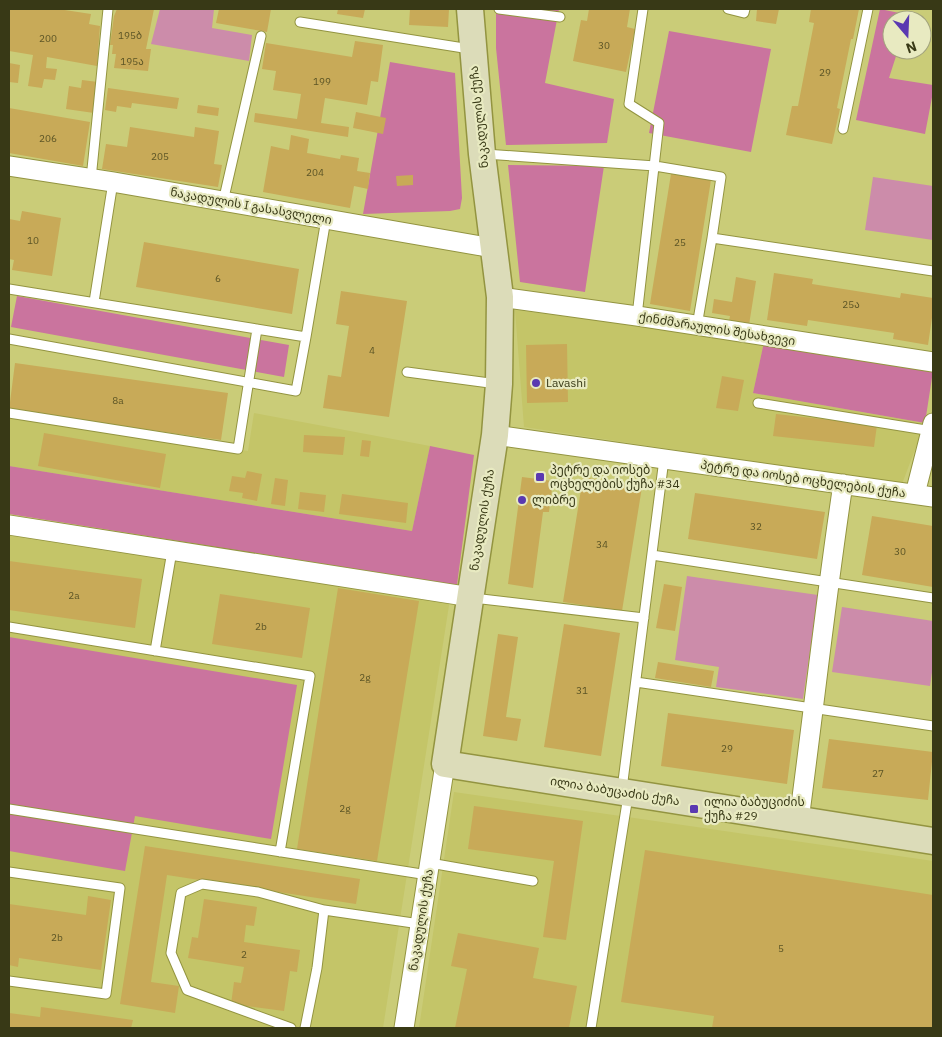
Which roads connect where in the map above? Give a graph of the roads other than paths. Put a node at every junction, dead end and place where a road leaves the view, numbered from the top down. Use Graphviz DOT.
graph roads {
  1 [pos="108,9"];
  2 [pos="470,9"];
  3 [pos="499,9"];
  4 [pos="643,9"];
  5 [pos="728,9"];
  6 [pos="745,9"];
  7 [pos="868,9"];
  8 [pos="560,17"];
  9 [pos="300,22"];
  10 [pos="262,36"];
  11 [pos="472,49"];
  12 [pos="843,128"];
  13 [pos="482,154"];
  14 [pos="9,166"];
  15 [pos="655,166"];
  16 [pos="91,179"];
  17 [pos="113,182"];
  18 [pos="223,202"];
  19 [pos="326,219"];
  20 [pos="712,238"];
  21 [pos="492,248"];
  22 [pos="933,271"];
  23 [pos="9,289"];
  24 [pos="500,297"];
  25 [pos="94,302"];
  26 [pos="636,316"];
  27 [pos="696,326"];
  28 [pos="257,329"];
  29 [pos="306,337"];
  30 [pos="9,339"];
  31 [pos="933,362"];
  32 [pos="407,372"];
  33 [pos="248,382"];
  34 [pos="499,384"];
  35 [pos="758,403"];
  36 [pos="9,413"];
  37 [pos="933,427"];
  38 [pos="495,435"];
  39 [pos="664,459"];
  40 [pos="843,484"];
  41 [pos="924,496"];
  42 [pos="9,525"];
  43 [pos="172,551"];
  44 [pos="652,555"];
  45 [pos="828,582"];
  46 [pos="471,598"];
  47 [pos="933,598"];
  48 [pos="644,618"];
  49 [pos="9,627"];
  50 [pos="155,651"];
  51 [pos="636,682"];
  52 [pos="814,708"];
  53 [pos="933,726"];
  54 [pos="445,764"];
  55 [pos="625,792"];
  56 [pos="9,809"];
  57 [pos="799,820"];
  58 [pos="933,841"];
  59 [pos="280,852"];
  60 [pos="429,869"];
  61 [pos="9,872"];
  62 [pos="533,881"];
  63 [pos="324,910"];
  64 [pos="420,924"];
  65 [pos="9,981"];
  66 [pos="291,1028"];
  67 [pos="304,1028"];
  68 [pos="404,1028"];
  69 [pos="591,1028"];
  1 -- 16 [label="lane"];
  2 -- 11 [label="street, ნაკადულის ქუჩა"];
  3 -- 8 [label="lane"];
  4 -- 15 [label="lane"];
  5 -- 6 [label="lane"];
  7 -- 12 [label="lane"];
  9 -- 11 [label="lane"];
  10 -- 18 [label="lane"];
  11 -- 13 [label="street, ნაკადულის ქუჩა"];
  13 -- 15 [label="lane"];
  13 -- 21 [label="street, ნაკადულის ქუჩა"];
  14 -- 16 [label="street, ნაკადულის I გასასვლელი"];
  15 -- 20 [label="lane"];
  15 -- 26 [label="lane"];
  16 -- 17 [label="street, ნაკადულის I გასასვლელი"];
  17 -- 18 [label="street, ნაკადულის I გასასვლელი"];
  17 -- 25 [label="lane"];
  18 -- 19 [label="street, ნაკადულის I გასასვლელი"];
  19 -- 21 [label="street, ნაკადულის I გასასვლელი"];
  19 -- 29 [label="lane"];
  20 -- 22 [label="lane"];
  20 -- 27 [label="lane"];
  21 -- 24 [label="street, ნაკადულის ქუჩა"];
  23 -- 25 [label="lane"];
  24 -- 26 [label="street, ქინძმარაულის შესახვევი"];
  24 -- 34 [label="street, ნაკადულის ქუჩა"];
  25 -- 28 [label="lane"];
  26 -- 27 [label="street, ქინძმარაულის შესახვევი"];
  27 -- 31 [label="street, ქინძმარაულის შესახვევი"];
  28 -- 29 [label="lane"];
  28 -- 33 [label="lane"];
  29 -- 33 [label="lane"];
  30 -- 33 [label="lane"];
  32 -- 34 [label="lane"];
  33 -- 36 [label="lane"];
  34 -- 38 [label="street, ნაკადულის ქუჩა"];
  35 -- 37 [label="lane"];
  37 -- 41 [label="street"];
  38 -- 39 [label="street, პეტრე და იოსებ ოცხელების ქუჩა"];
  38 -- 46 [label="street, ნაკადულის ქუჩა"];
  39 -- 40 [label="street, პეტრე და იოსებ ოცხელების ქუჩა"];
  39 -- 44 [label="lane"];
  40 -- 41 [label="street, პეტრე და იოსებ ოცხელების ქუჩა"];
  40 -- 45 [label="street"];
  42 -- 43 [label="street"];
  43 -- 46 [label="street"];
  43 -- 50 [label="lane"];
  44 -- 45 [label="lane"];
  44 -- 48 [label="lane"];
  45 -- 47 [label="lane"];
  45 -- 52 [label="street"];
  46 -- 48 [label="lane"];
  46 -- 54 [label="street, ნაკადულის ქუჩა"];
  48 -- 51 [label="lane"];
  49 -- 50 [label="lane"];
  50 -- 59 [label="lane"];
  51 -- 52 [label="lane"];
  51 -- 55 [label="lane"];
  52 -- 53 [label="lane"];
  52 -- 57 [label="street"];
  54 -- 55 [label="street, ილია ბაბუცაძის ქუჩა"];
  54 -- 60 [label="street, ნაკადულის ქუჩა"];
  55 -- 57 [label="street, ილია ბაბუცაძის ქუჩა"];
  55 -- 69 [label="lane"];
  56 -- 59 [label="lane"];
  57 -- 58 [label="street, ილია ბაბუცაძის ქუჩა"];
  59 -- 60 [label="lane"];
  60 -- 62 [label="lane"];
  60 -- 64 [label="street, ნაკადულის ქუჩა"];
  61 -- 65 [label="lane"];
  63 -- 64 [label="lane"];
  63 -- 66 [label="lane"];
  63 -- 67 [label="lane"];
  64 -- 68 [label="street, ნაკადულის ქუჩა"];
}
